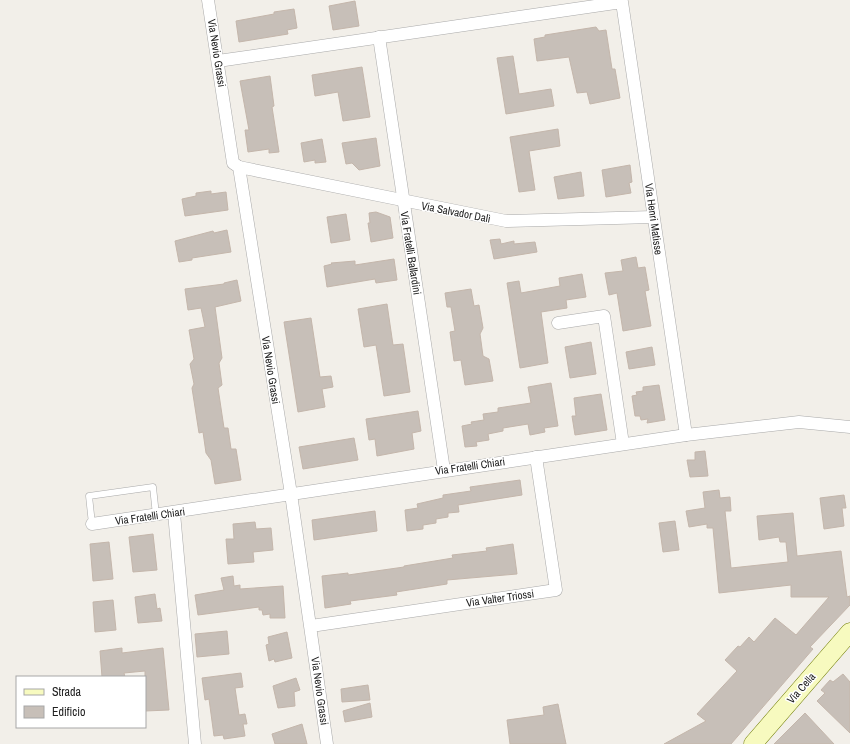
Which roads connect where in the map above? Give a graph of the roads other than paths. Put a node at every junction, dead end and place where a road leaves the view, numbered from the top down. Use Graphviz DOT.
graph roads {
  1 [pos="208,0"];
  2 [pos="379,37"];
  3 [pos="218,62"];
  4 [pos="239,167"];
  5 [pos="404,201"];
  6 [pos="653,217"];
  7 [pos="558,322"];
  8 [pos="850,427"];
  9 [pos="686,435"];
  10 [pos="623,444"];
  11 [pos="536,457"];
  12 [pos="444,470"];
  13 [pos="291,494"];
  14 [pos="174,513"];
  15 [pos="156,515"];
  16 [pos="92,524"];
  17 [pos="311,626"];
  18 [pos="850,632"];
  19 [pos="195,744"];
  20 [pos="327,744"];
  21 [pos="753,744"];
  1 -- 3 [label="street, Via Nevio Grassi"];
  2 -- 3 [label="street"];
  2 -- 5 [label="street, Via Fratelli Ballardini"];
  2 -- 6 [label="street, Via Henri Matisse"];
  3 -- 4 [label="street, Via Nevio Grassi"];
  4 -- 5 [label="street, Via Salvador Dalì"];
  4 -- 13 [label="street, Via Nevio Grassi"];
  5 -- 6 [label="street, Via Salvador Dalì"];
  5 -- 12 [label="street, Via Fratelli Ballardini"];
  6 -- 9 [label="street, Via Henri Matisse"];
  7 -- 10 [label="street"];
  8 -- 9 [label="street, Via Fratelli Chiari"];
  9 -- 10 [label="street, Via Fratelli Chiari"];
  10 -- 11 [label="street, Via Fratelli Chiari"];
  11 -- 12 [label="street, Via Fratelli Chiari"];
  11 -- 17 [label="street, Via Valter Triossi"];
  12 -- 13 [label="street, Via Fratelli Chiari"];
  13 -- 14 [label="street, Via Fratelli Chiari"];
  13 -- 17 [label="street, Via Nevio Grassi"];
  14 -- 15 [label="street, Via Fratelli Chiari"];
  14 -- 19 [label="street"];
  15 -- 16 [label="street, Via Fratelli Chiari"];
  15 -- 16 [label="lane"];
  17 -- 20 [label="street, Via Nevio Grassi"];
  18 -- 21 [label="street, Via Cella"];
}
